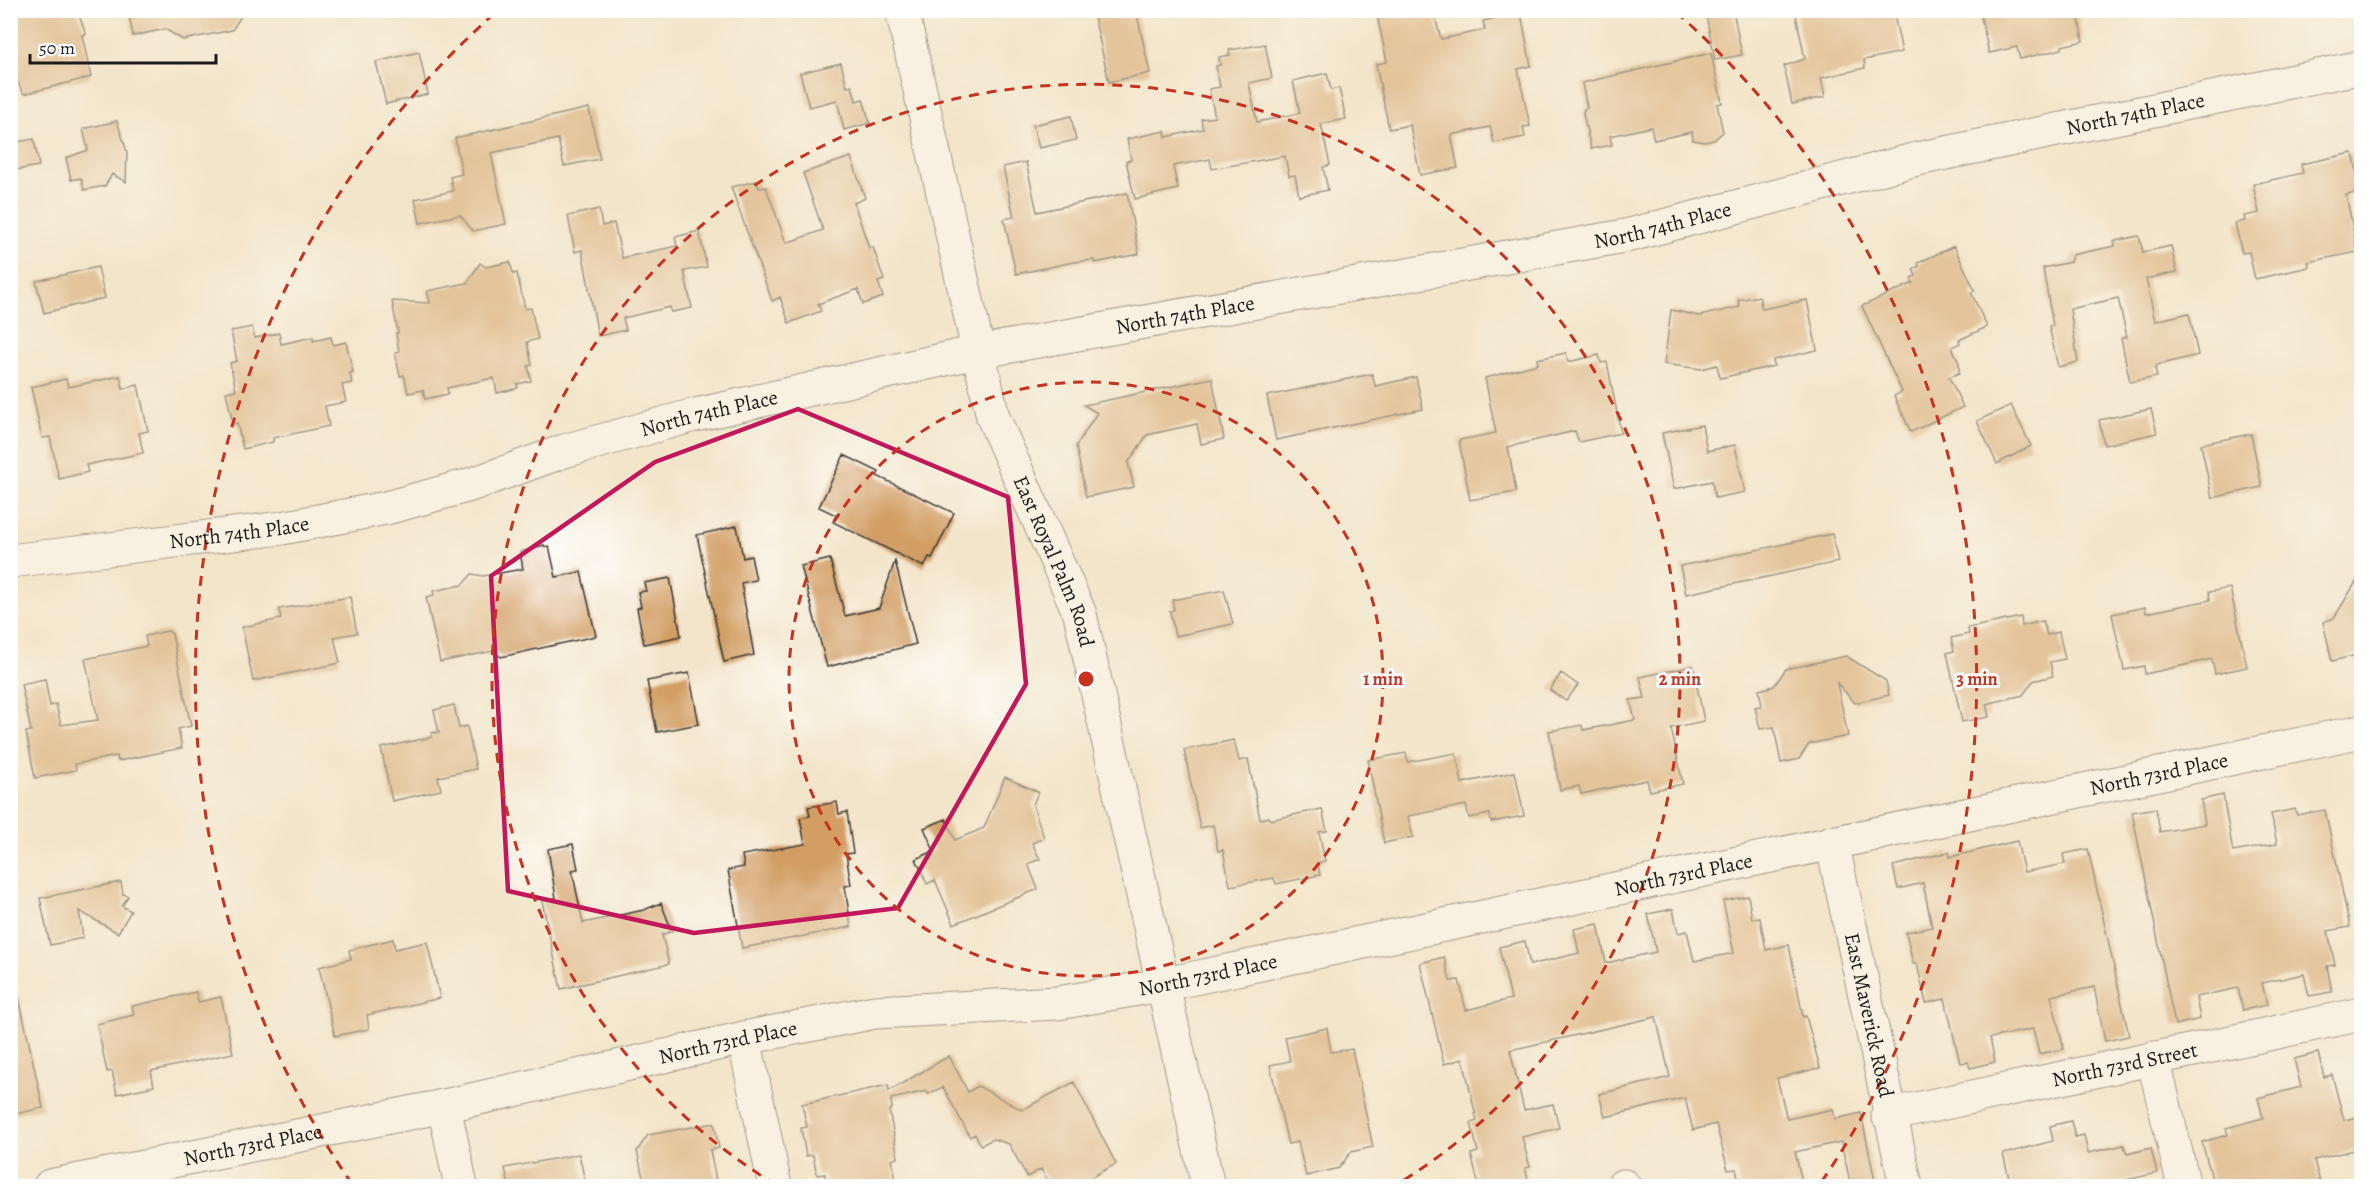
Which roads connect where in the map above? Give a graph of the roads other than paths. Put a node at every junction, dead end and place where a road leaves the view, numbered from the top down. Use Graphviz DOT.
graph roads {
  1 [pos="902,10"];
  2 [pos="2361,67"];
  3 [pos="977,352"];
  4 [pos="10,561"];
  5 [pos="2361,731"];
  6 [pos="1832,842"];
  7 [pos="1161,985"];
  8 [pos="2361,1014"];
  9 [pos="744,1038"];
  10 [pos="2153,1058"];
  11 [pos="444,1106"];
  12 [pos="1888,1116"];
  13 [pos="147,1177"];
  14 [pos="50,1186"];
  15 [pos="461,1186"];
  16 [pos="775,1186"];
  17 [pos="1208,1186"];
  18 [pos="1906,1186"];
  19 [pos="2184,1186"];
  1 -- 3 [label="street, East Royal Palm Road"];
  2 -- 3 [label="street, North 74th Place"];
  3 -- 4 [label="street, North 74th Place"];
  3 -- 7 [label="street, East Royal Palm Road"];
  5 -- 6 [label="street, North 73rd Place"];
  6 -- 7 [label="street, North 73rd Place"];
  6 -- 12 [label="street, East Maverick Road"];
  7 -- 9 [label="street, North 73rd Place"];
  7 -- 17 [label="street, East Royal Palm Road"];
  8 -- 10 [label="street, North 73rd Street"];
  9 -- 11 [label="street, North 73rd Place"];
  9 -- 16 [label="street"];
  10 -- 12 [label="street, North 73rd Street"];
  10 -- 19 [label="street"];
  11 -- 13 [label="street, North 73rd Place"];
  11 -- 15 [label="street"];
  12 -- 18 [label="street, East Maverick Road"];
  13 -- 14 [label="street, North 73rd Place"];
}
